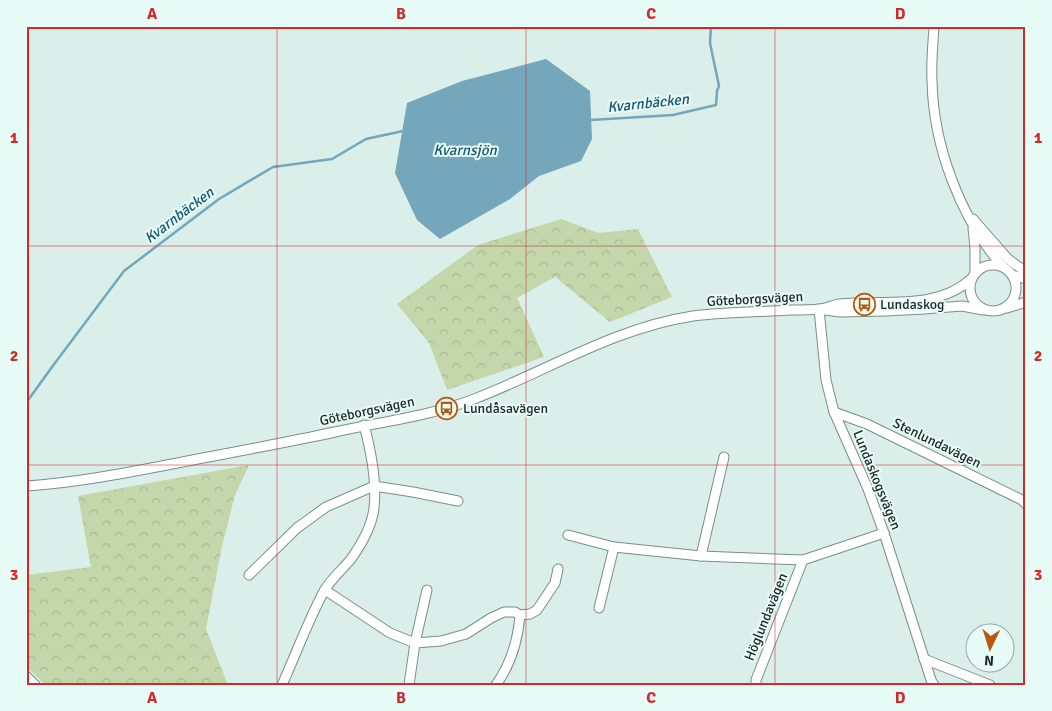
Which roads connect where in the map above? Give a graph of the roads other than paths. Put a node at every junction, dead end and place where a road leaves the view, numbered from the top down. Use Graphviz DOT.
graph roads {
  1 [pos="934,26"];
  2 [pos="965,209"];
  3 [pos="972,225"];
  4 [pos="1003,267"];
  5 [pos="1026,272"];
  6 [pos="1012,274"];
  7 [pos="973,276"];
  8 [pos="1026,279"];
  9 [pos="1026,302"];
  10 [pos="1005,308"];
  11 [pos="819,309"];
  12 [pos="983,310"];
  13 [pos="834,412"];
  14 [pos="364,425"];
  15 [pos="724,457"];
  16 [pos="26,486"];
  17 [pos="374,486"];
  18 [pos="458,501"];
  19 [pos="1026,504"];
  20 [pos="884,533"];
  21 [pos="568,535"];
  22 [pos="614,547"];
  23 [pos="701,556"];
  24 [pos="804,560"];
  25 [pos="558,569"];
  26 [pos="249,575"];
  27 [pos="325,590"];
  28 [pos="427,590"];
  29 [pos="599,608"];
  30 [pos="520,614"];
  31 [pos="415,643"];
  32 [pos="924,658"];
  33 [pos="26,676"];
  34 [pos="35,685"];
  35 [pos="282,685"];
  36 [pos="409,685"];
  37 [pos="496,685"];
  38 [pos="756,685"];
  39 [pos="934,685"];
  40 [pos="990,685"];
  1 -- 2 [label="street"];
  2 -- 3 [label="street"];
  2 -- 5 [label="street"];
  3 -- 4 [label="street"];
  3 -- 7 [label="street"];
  4 -- 6 [label="street"];
  4 -- 7 [label="street"];
  6 -- 8 [label="street"];
  6 -- 10 [label="street"];
  7 -- 11 [label="street, Göteborgsvägen"];
  7 -- 12 [label="street"];
  9 -- 10 [label="street"];
  10 -- 12 [label="street"];
  11 -- 12 [label="street, Göteborgsvägen"];
  11 -- 13 [label="street, Lundaskogsvägen"];
  11 -- 14 [label="street, Göteborgsvägen"];
  13 -- 19 [label="street, Stenlundavägen"];
  13 -- 20 [label="street, Lundaskogsvägen"];
  14 -- 16 [label="street, Göteborgsvägen"];
  14 -- 17 [label="street"];
  15 -- 23 [label="street"];
  17 -- 18 [label="street"];
  17 -- 26 [label="street"];
  17 -- 27 [label="street"];
  20 -- 24 [label="street"];
  20 -- 32 [label="street, Lundaskogsvägen"];
  21 -- 22 [label="street"];
  22 -- 23 [label="street"];
  22 -- 29 [label="street"];
  23 -- 24 [label="street"];
  24 -- 38 [label="street, Höglundavägen"];
  25 -- 30 [label="street"];
  27 -- 31 [label="street"];
  27 -- 35 [label="street"];
  28 -- 31 [label="street"];
  30 -- 31 [label="street"];
  30 -- 37 [label="street"];
  31 -- 36 [label="street"];
  32 -- 39 [label="street, Lundaskogsvägen"];
  32 -- 40 [label="street"];
  33 -- 34 [label="street"];
}
